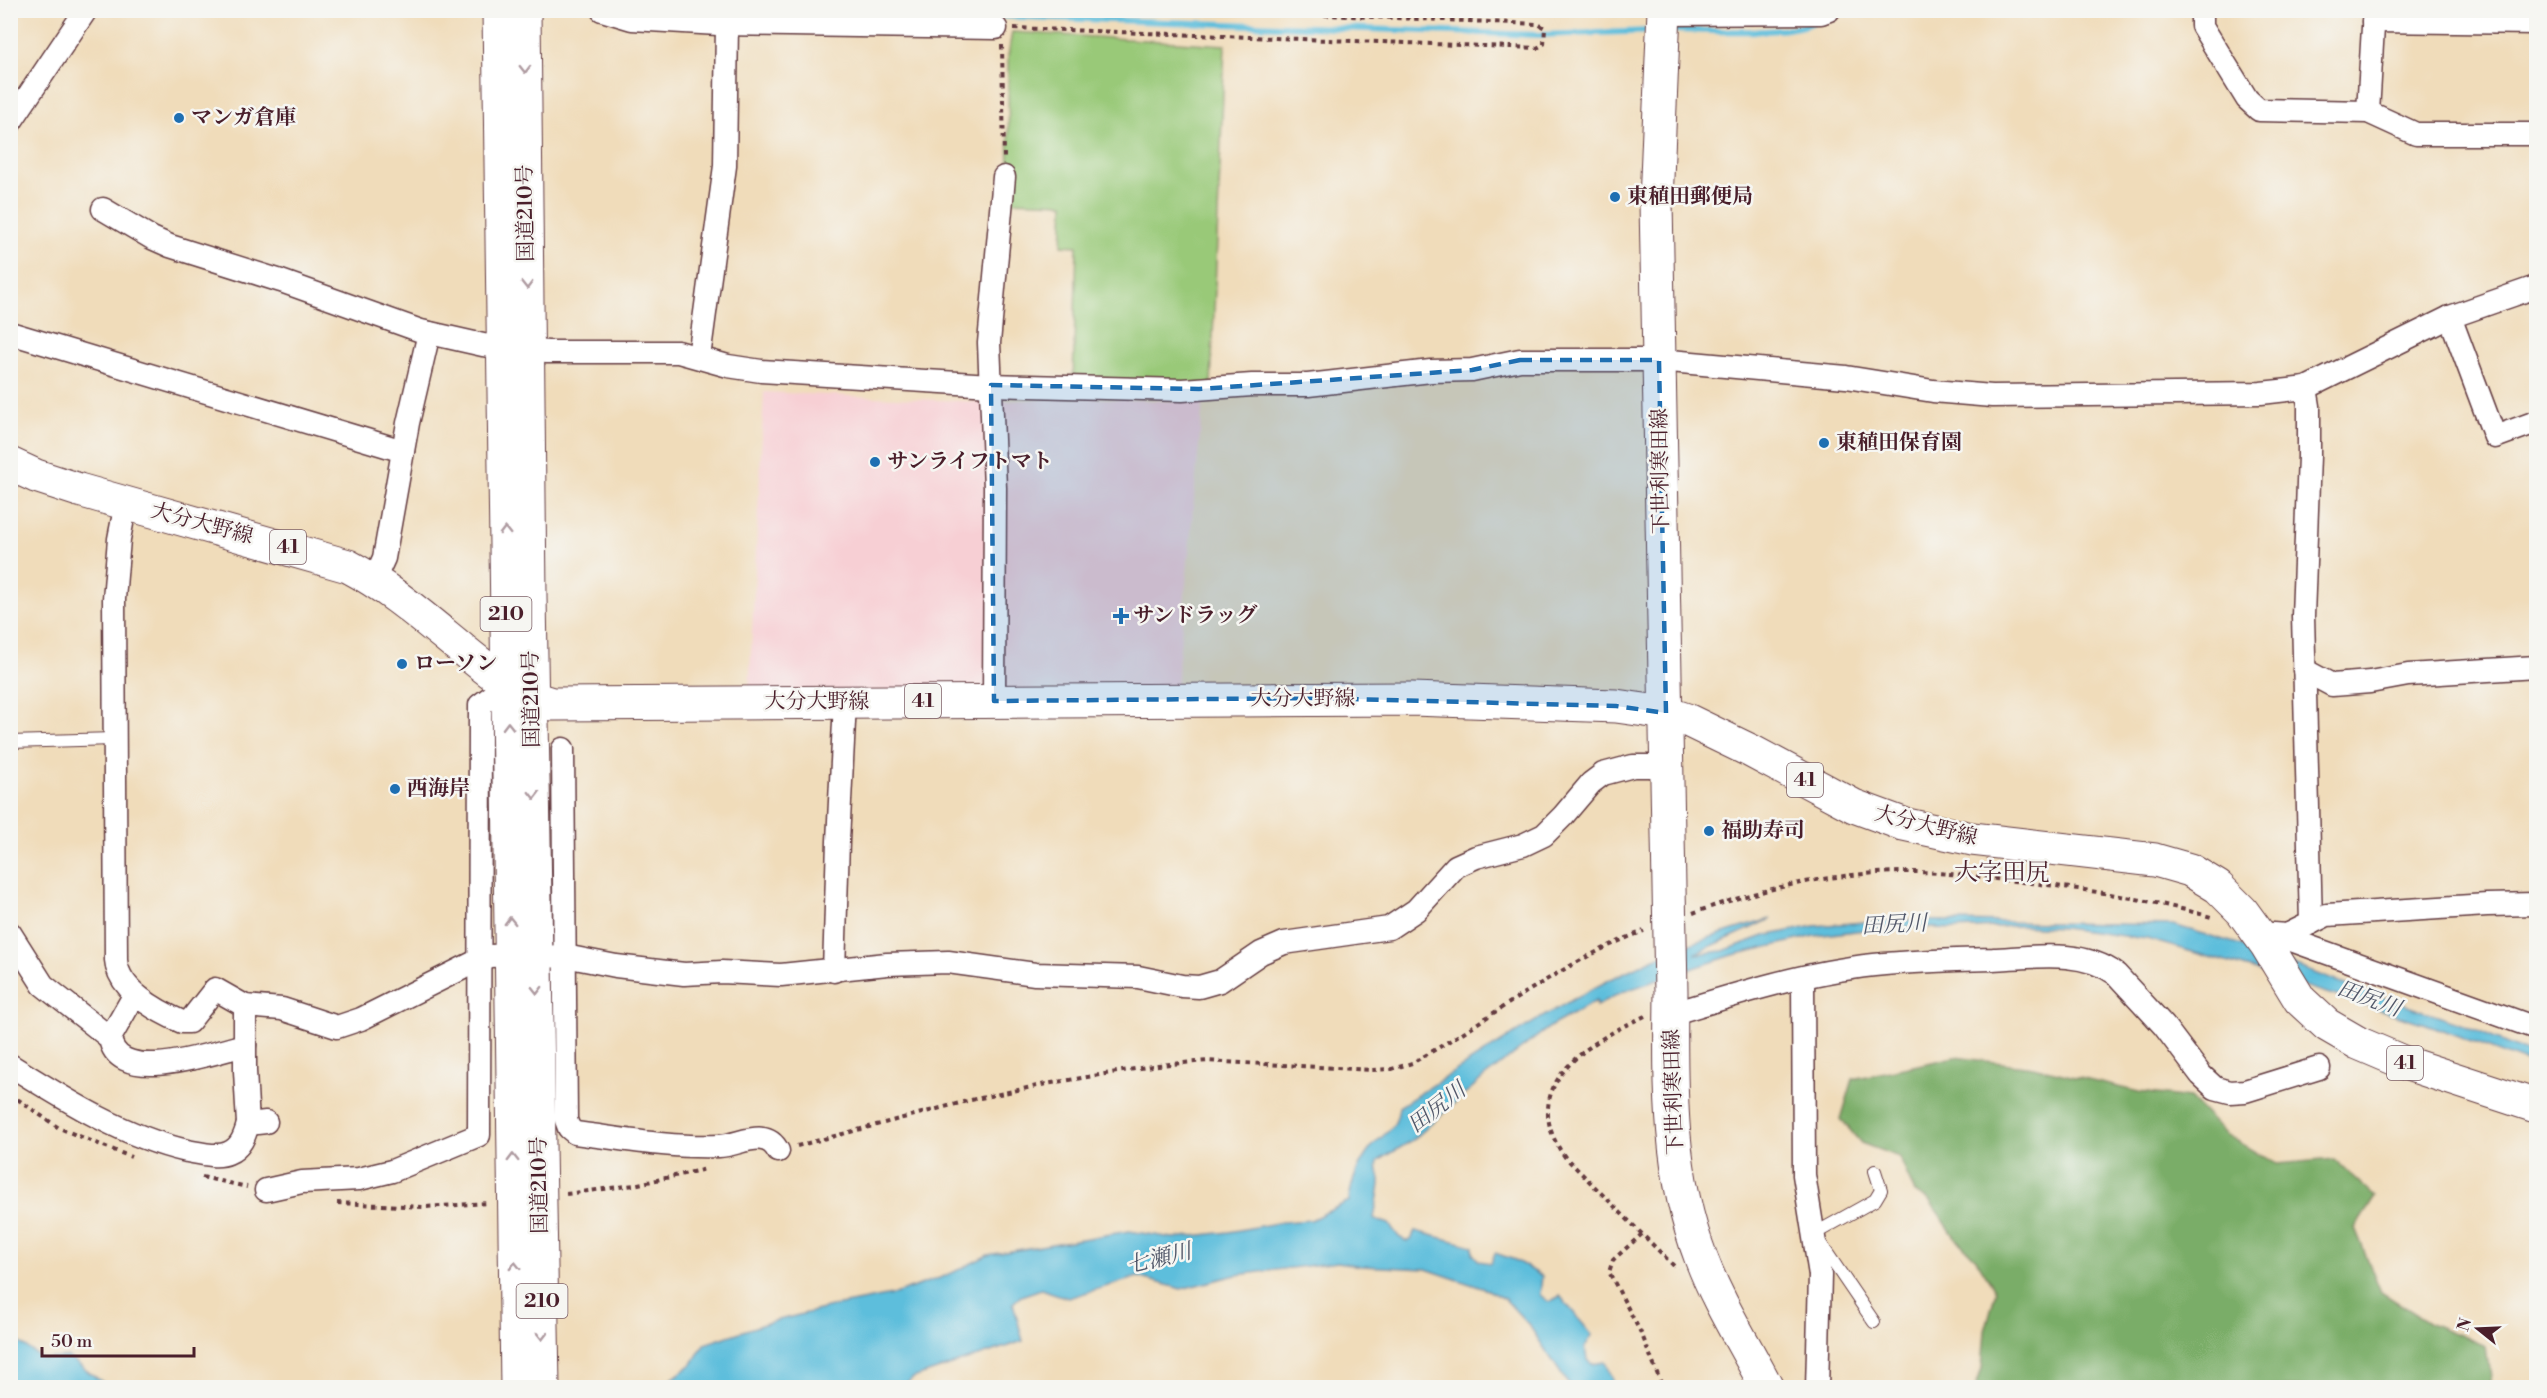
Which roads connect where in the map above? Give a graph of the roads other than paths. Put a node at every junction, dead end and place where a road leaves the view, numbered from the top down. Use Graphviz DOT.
graph roads {
  1 [pos="86,10"];
  2 [pos="499,10"];
  3 [pos="524,10"];
  4 [pos="602,10"];
  5 [pos="1829,10"];
  6 [pos="2202,10"];
  7 [pos="1664,12"];
  8 [pos="2374,16"];
  9 [pos="2536,23"];
  10 [pos="728,24"];
  11 [pos="1001,31"];
  12 [pos="2368,112"];
  13 [pos="10,123"];
  14 [pos="2536,134"];
  15 [pos="1004,177"];
  16 [pos="103,209"];
  17 [pos="2536,287"];
  18 [pos="2450,317"];
  19 [pos="10,333"];
  20 [pos="429,333"];
  21 [pos="515,350"];
  22 [pos="699,357"];
  23 [pos="1659,360"];
  24 [pos="991,385"];
  25 [pos="2306,388"];
  26 [pos="2536,422"];
  27 [pos="403,451"];
  28 [pos="11,464"];
  29 [pos="126,503"];
  30 [pos="374,580"];
  31 [pos="2536,667"];
  32 [pos="2304,670"];
  33 [pos="520,692"];
  34 [pos="994,701"];
  35 [pos="845,702"];
  36 [pos="1666,713"];
  37 [pos="114,739"];
  38 [pos="10,742"];
  39 [pos="563,749"];
  40 [pos="1666,766"];
  41 [pos="2536,904"];
  42 [pos="2311,923"];
  43 [pos="10,933"];
  44 [pos="2268,937"];
  45 [pos="523,957"];
  46 [pos="834,970"];
  47 [pos="1803,979"];
  48 [pos="135,994"];
  49 [pos="245,1006"];
  50 [pos="1664,1007"];
  51 [pos="2536,1028"];
  52 [pos="110,1038"];
  53 [pos="245,1045"];
  54 [pos="10,1065"];
  55 [pos="2319,1068"];
  56 [pos="2536,1106"];
  57 [pos="778,1151"];
  58 [pos="1875,1171"];
  59 [pos="266,1190"];
  60 [pos="528,1207"];
  61 [pos="1814,1234"];
  62 [pos="1874,1322"];
  63 [pos="517,1388"];
  64 [pos="543,1388"];
  65 [pos="1767,1388"];
  66 [pos="1817,1388"];
  1 -- 13 [label="street"];
  2 -- 21 [label="main road, 国道210号 / 210"];
  3 -- 21 [label="main road, 国道210号 / 210, one-way"];
  4 -- 10 [label="street"];
  5 -- 7 [label="street"];
  6 -- 12 [label="street"];
  7 -- 23 [label="main road, 下世利寒田線"];
  8 -- 9 [label="street"];
  8 -- 12 [label="street"];
  10 -- 11 [label="street"];
  10 -- 22 [label="street"];
  12 -- 14 [label="street"];
  15 -- 24 [label="street"];
  16 -- 20 [label="street"];
  17 -- 18 [label="street"];
  18 -- 25 [label="street"];
  18 -- 26 [label="street"];
  19 -- 27 [label="street"];
  20 -- 21 [label="street"];
  20 -- 27 [label="street"];
  21 -- 22 [label="street"];
  21 -- 33 [label="main road, 国道210号 / 210"];
  22 -- 24 [label="street"];
  23 -- 24 [label="street"];
  23 -- 25 [label="street"];
  23 -- 36 [label="main road, 下世利寒田線"];
  24 -- 34 [label="street"];
  25 -- 32 [label="street"];
  27 -- 30 [label="street"];
  28 -- 29 [label="main road, 大分大野線 / 41"];
  29 -- 30 [label="main road, 大分大野線 / 41"];
  29 -- 37 [label="street"];
  30 -- 33 [label="main road, 大分大野線 / 41"];
  31 -- 32 [label="street"];
  32 -- 42 [label="street"];
  33 -- 35 [label="main road, 大分大野線 / 41"];
  33 -- 45 [label="main road, 国道210号 / 210"];
  33 -- 45 [label="street"];
  34 -- 35 [label="main road, 大分大野線 / 41"];
  34 -- 36 [label="main road, 大分大野線 / 41"];
  35 -- 46 [label="street"];
  36 -- 40 [label="main road, 下世利寒田線"];
  36 -- 44 [label="main road, 大分大野線 / 41"];
  37 -- 38 [label="lane"];
  37 -- 48 [label="street"];
  39 -- 45 [label="street"];
  40 -- 46 [label="street"];
  40 -- 50 [label="main road, 下世利寒田線"];
  41 -- 42 [label="street"];
  42 -- 44 [label="street"];
  43 -- 52 [label="street"];
  44 -- 51 [label="street"];
  44 -- 56 [label="main road, 大分大野線 / 41"];
  45 -- 46 [label="street"];
  45 -- 49 [label="street"];
  45 -- 57 [label="street"];
  45 -- 59 [label="street"];
  45 -- 60 [label="main road, 国道210号 / 210"];
  47 -- 50 [label="street"];
  47 -- 55 [label="street"];
  47 -- 61 [label="street"];
  48 -- 49 [label="street"];
  48 -- 52 [label="street"];
  49 -- 53 [label="street"];
  50 -- 65 [label="main road, 下世利寒田線"];
  52 -- 53 [label="street"];
  53 -- 54 [label="street"];
  58 -- 61 [label="lane"];
  63 -- 60 [label="main road, 国道210号 / 210, one-way"];
  60 -- 64 [label="main road, 国道210号 / 210, one-way"];
  61 -- 62 [label="lane"];
  61 -- 66 [label="street"];
}
